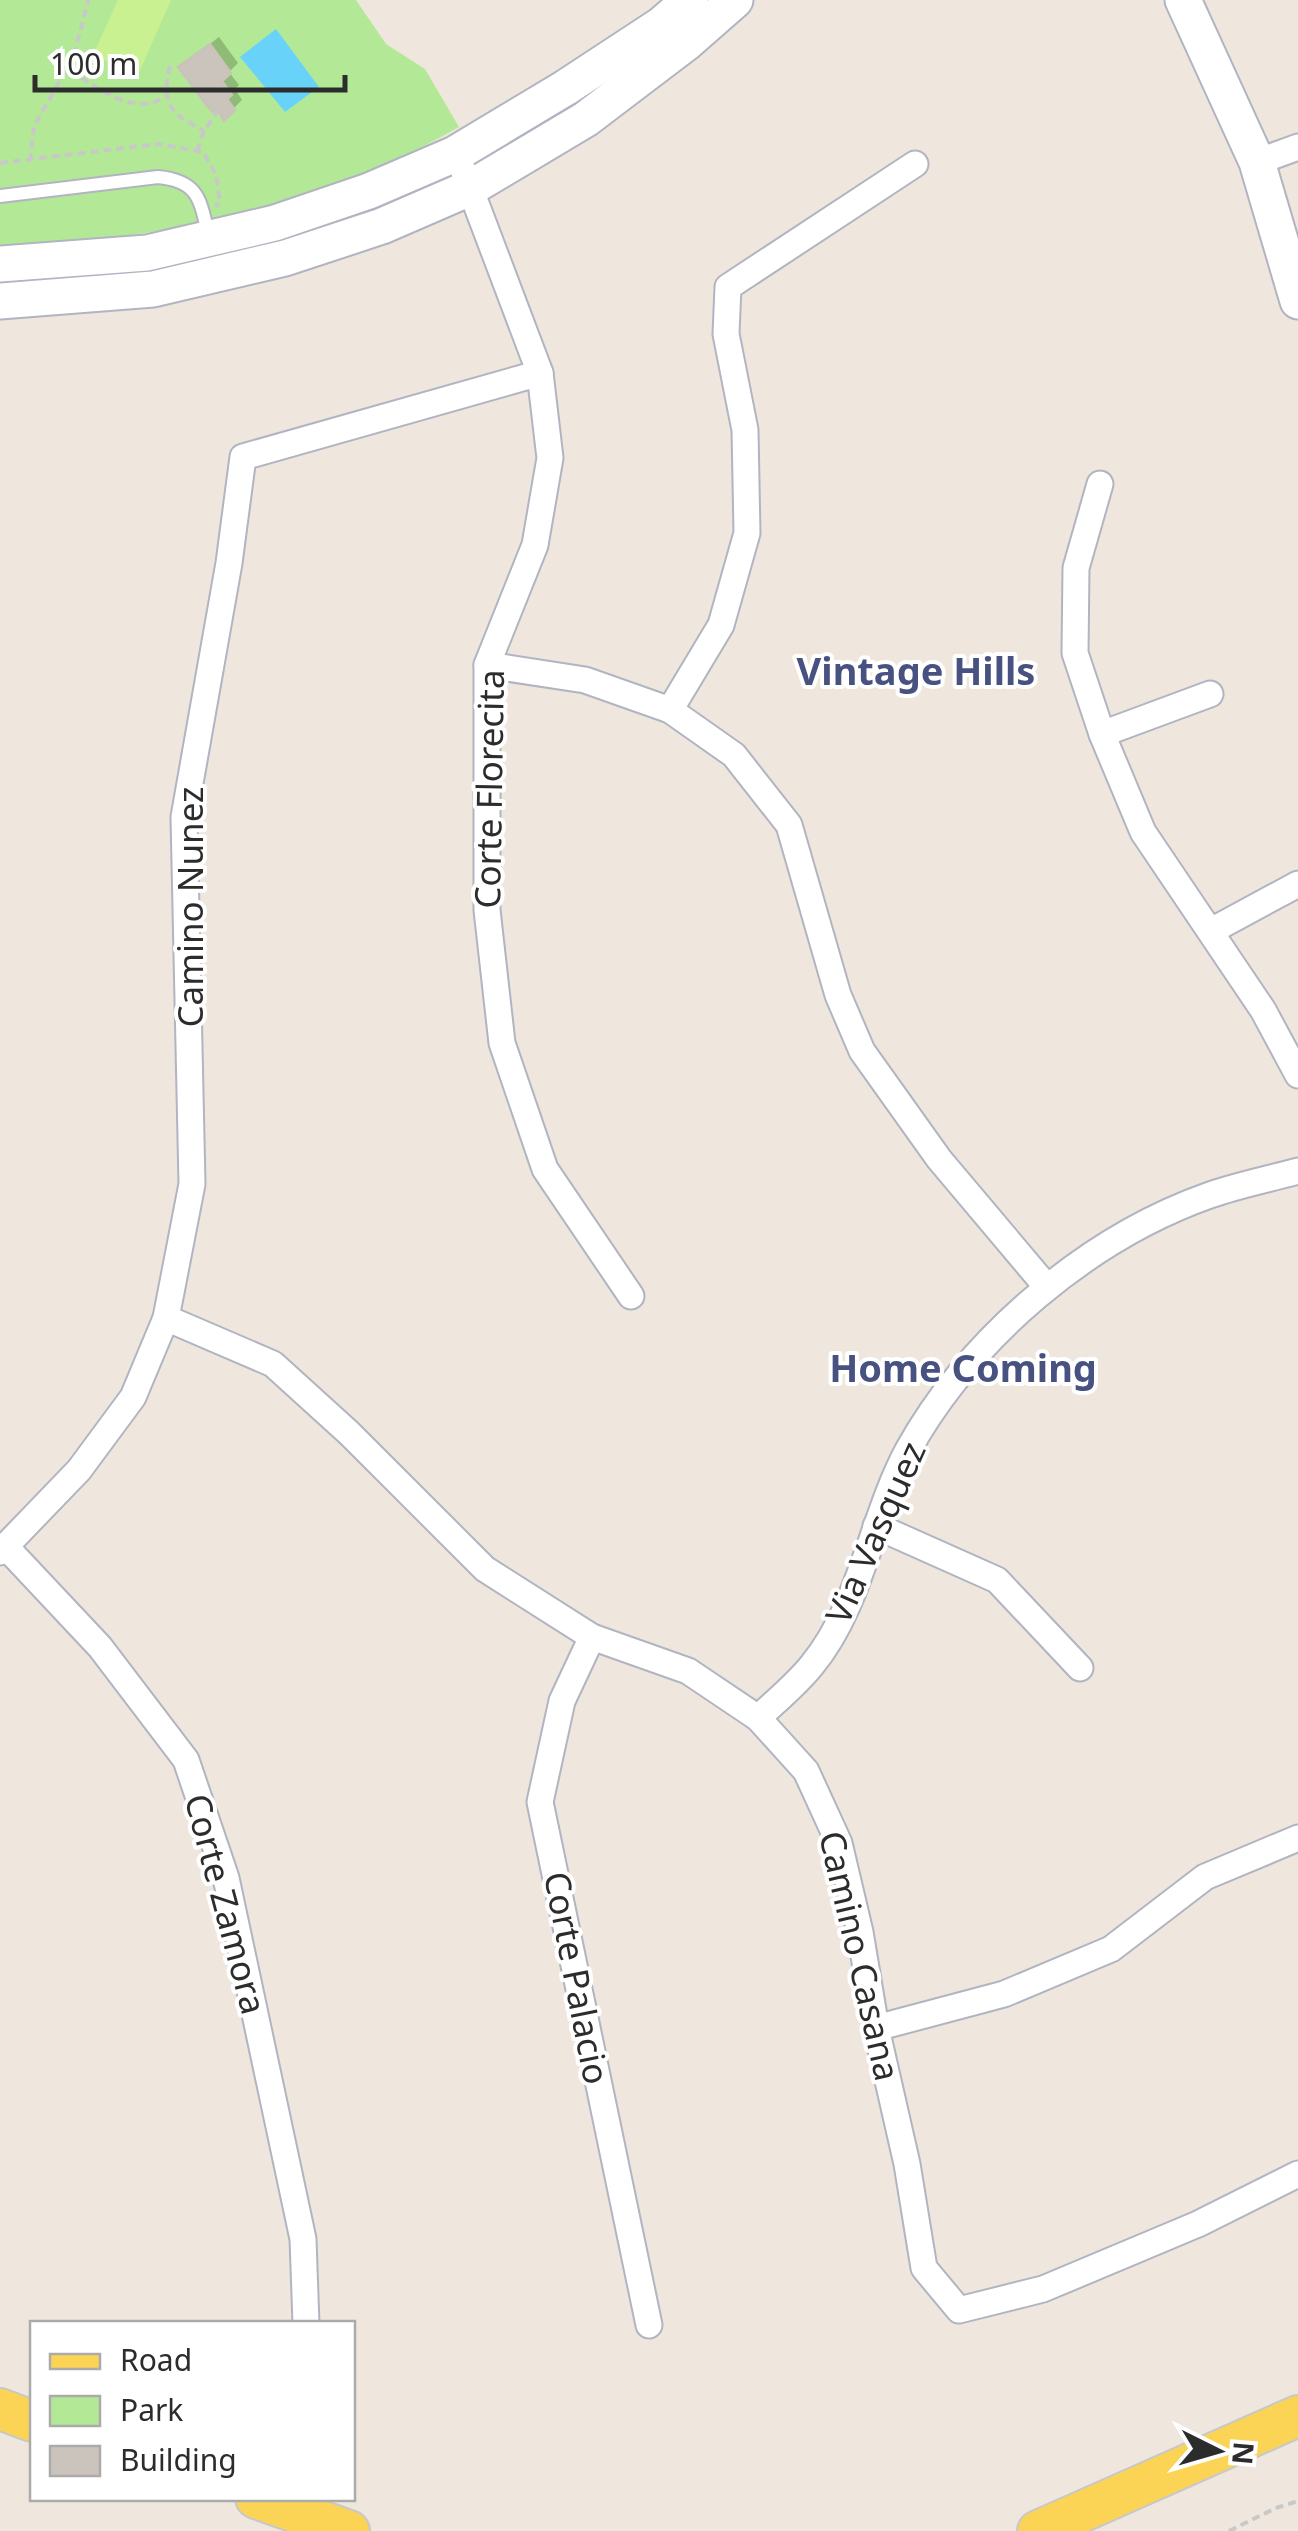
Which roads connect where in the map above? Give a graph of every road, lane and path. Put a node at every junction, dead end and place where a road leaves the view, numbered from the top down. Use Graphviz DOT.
graph roads {
  1 [pos="88,0"];
  2 [pos="690,0"];
  3 [pos="735,0"];
  4 [pos="1183,0"];
  5 [pos="170,66"];
  6 [pos="71,70"];
  7 [pos="166,96"];
  8 [pos="218,111"];
  9 [pos="204,130"];
  10 [pos="1298,147"];
  11 [pos="197,151"];
  12 [pos="455,154"];
  13 [pos="30,161"];
  14 [pos="1257,162"];
  15 [pos="915,164"];
  16 [pos="472,187"];
  17 [pos="0,196"];
  18 [pos="209,239"];
  19 [pos="0,264"];
  20 [pos="0,301"];
  21 [pos="1298,301"];
  22 [pos="540,373"];
  23 [pos="1100,484"];
  24 [pos="487,665"];
  25 [pos="1210,694"];
  26 [pos="670,710"];
  27 [pos="1102,734"];
  28 [pos="1298,884"];
  29 [pos="1211,931"];
  30 [pos="1298,1074"];
  31 [pos="1298,1171"];
  32 [pos="1046,1286"];
  33 [pos="631,1296"];
  34 [pos="166,1318"];
  35 [pos="876,1526"];
  36 [pos="3,1550"];
  37 [pos="592,1637"];
  38 [pos="1080,1668"];
  39 [pos="758,1718"];
  40 [pos="1298,1838"];
  41 [pos="876,2028"];
  42 [pos="1298,2174"];
  43 [pos="306,2321"];
  44 [pos="649,2325"];
  45 [pos="0,2410"];
  46 [pos="1298,2416"];
  47 [pos="30,2420"];
  48 [pos="264,2501"];
  49 [pos="1298,2501"];
  50 [pos="1050,2529"];
  51 [pos="349,2531"];
  52 [pos="1229,2531"];
  1 -- 13 [label="path"];
  2 -- 12 [label="main road"];
  3 -- 16 [label="main road"];
  4 -- 14 [label="main road"];
  5 -- 7 [label="path"];
  6 -- 7 [label="path"];
  7 -- 9 [label="path"];
  8 -- 9 [label="path"];
  9 -- 11 [label="path"];
  10 -- 14 [label="street"];
  12 -- 16 [label="street, Corte Florecita"];
  12 -- 18 [label="main road"];
  14 -- 21 [label="main road"];
  15 -- 26 [label="street"];
  16 -- 20 [label="main road"];
  16 -- 22 [label="street, Corte Florecita"];
  17 -- 18 [label="lane"];
  18 -- 19 [label="main road"];
  22 -- 24 [label="street, Corte Florecita"];
  22 -- 34 [label="street, Camino Nunez"];
  23 -- 27 [label="street"];
  24 -- 26 [label="street"];
  24 -- 33 [label="street, Corte Florecita"];
  25 -- 27 [label="street"];
  26 -- 32 [label="street"];
  27 -- 29 [label="street"];
  28 -- 29 [label="street"];
  29 -- 30 [label="street"];
  31 -- 32 [label="street, Via Vasquez"];
  32 -- 35 [label="street, Via Vasquez"];
  34 -- 36 [label="street, Camino Nunez"];
  34 -- 37 [label="street, Camino Casana"];
  35 -- 38 [label="street"];
  35 -- 39 [label="street, Via Vasquez"];
  36 -- 43 [label="street, Corte Zamora"];
  37 -- 39 [label="street, Camino Casana"];
  37 -- 44 [label="street, Corte Palacio"];
  39 -- 41 [label="street, Camino Casana"];
  40 -- 41 [label="street"];
  41 -- 42 [label="street, Camino Casana"];
  45 -- 47 [label="main road"];
  46 -- 50 [label="main road"];
  48 -- 51 [label="main road"];
  49 -- 52 [label="path"];
}
